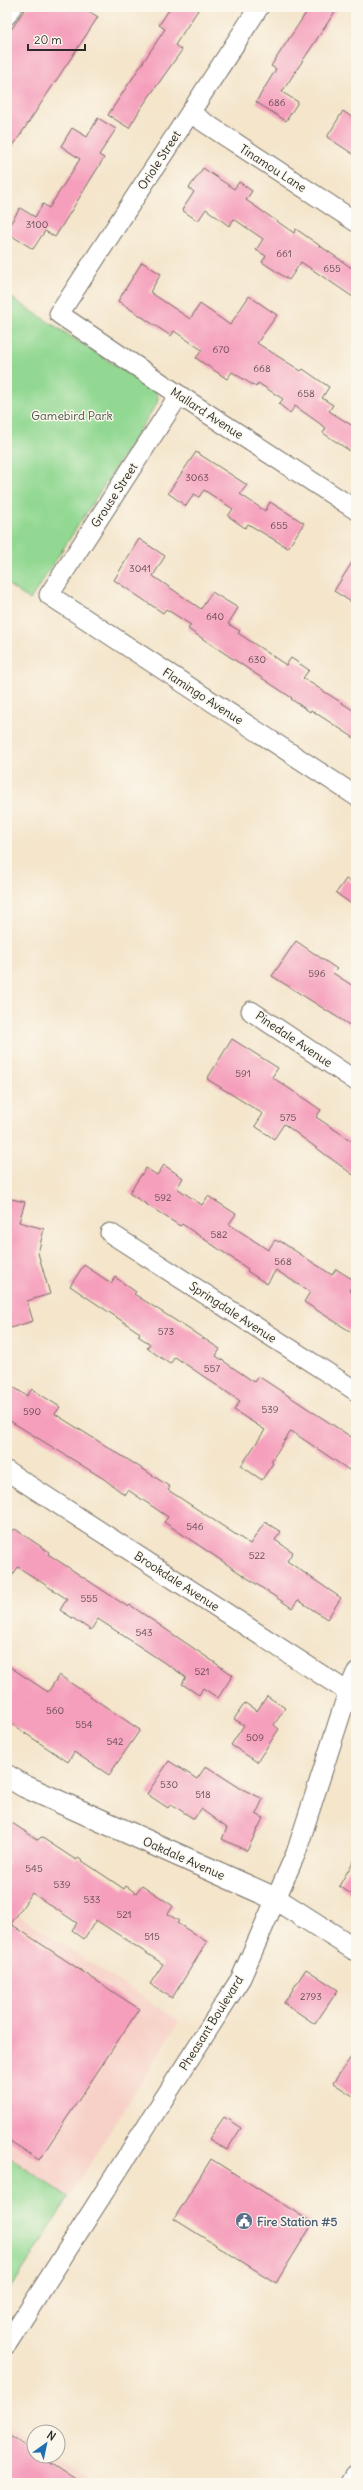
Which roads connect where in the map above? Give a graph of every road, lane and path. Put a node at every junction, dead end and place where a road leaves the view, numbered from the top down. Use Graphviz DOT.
graph roads {
  1 [pos="12,7"];
  2 [pos="260,7"];
  3 [pos="7,16"];
  4 [pos="190,113"];
  5 [pos="356,222"];
  6 [pos="59,314"];
  7 [pos="179,395"];
  8 [pos="356,510"];
  9 [pos="50,595"];
  10 [pos="356,796"];
  11 [pos="251,1011"];
  12 [pos="356,1081"];
  13 [pos="110,1233"];
  14 [pos="356,1391"];
  15 [pos="7,1471"];
  16 [pos="356,1673"];
  17 [pos="348,1692"];
  18 [pos="7,1776"];
  19 [pos="276,1899"];
  20 [pos="356,1950"];
  21 [pos="7,2344"];
  22 [pos="356,2476"];
  23 [pos="352,2483"];
  1 -- 3 [label="street"];
  2 -- 4 [label="street, Oriole Street"];
  4 -- 5 [label="street, Tinamou Lane"];
  4 -- 6 [label="street, Oriole Street"];
  6 -- 7 [label="street, Mallard Avenue"];
  7 -- 8 [label="street, Mallard Avenue"];
  7 -- 9 [label="street, Grouse Street"];
  9 -- 10 [label="street, Flamingo Avenue"];
  11 -- 12 [label="street, Pinedale Avenue"];
  13 -- 14 [label="street, Springdale Avenue"];
  15 -- 17 [label="street, Brookdale Avenue"];
  16 -- 17 [label="street, Pheasant Boulevard"];
  17 -- 19 [label="street, Pheasant Boulevard"];
  18 -- 19 [label="street, Oakdale Avenue"];
  19 -- 20 [label="street, Oakdale Avenue"];
  19 -- 21 [label="street, Pheasant Boulevard"];
  22 -- 23 [label="street"];
}
